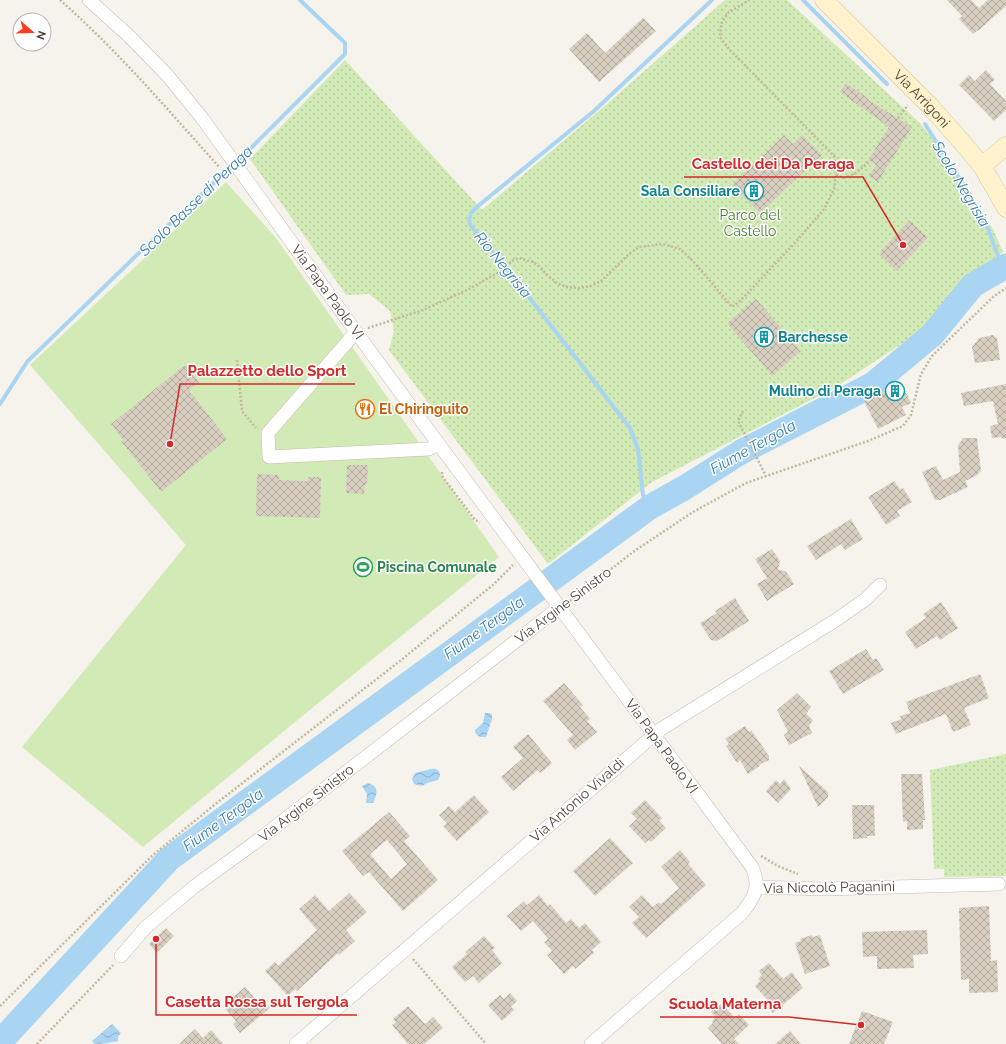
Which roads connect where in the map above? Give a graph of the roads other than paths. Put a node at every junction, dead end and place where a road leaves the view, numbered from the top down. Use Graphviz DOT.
graph roads {
  1 [pos="90,0"];
  2 [pos="824,0"];
  3 [pos="1006,146"];
  4 [pos="982,166"];
  5 [pos="1006,208"];
  6 [pos="356,332"];
  7 [pos="439,444"];
  8 [pos="880,584"];
  9 [pos="566,602"];
  10 [pos="654,734"];
  11 [pos="1000,884"];
  12 [pos="757,887"];
  13 [pos="121,956"];
  14 [pos="296,1044"];
  15 [pos="593,1044"];
  1 -- 6 [label="street, Via Papa Paolo VI"];
  2 -- 4 [label="main road, Via Arrigoni"];
  3 -- 4 [label="main road"];
  4 -- 5 [label="main road, Via Arrigoni"];
  6 -- 7 [label="street, Via Papa Paolo VI"];
  6 -- 7 [label="street"];
  7 -- 9 [label="street, Via Papa Paolo VI"];
  8 -- 10 [label="street, Via Antonio Vivaldi"];
  9 -- 10 [label="street, Via Papa Paolo VI"];
  9 -- 13 [label="street, Via Argine Sinistro"];
  10 -- 12 [label="street, Via Papa Paolo VI"];
  10 -- 14 [label="street, Via Antonio Vivaldi"];
  11 -- 12 [label="street, Via Niccolò Paganini"];
  12 -- 15 [label="street, Via Niccolò Paganini"];
}
